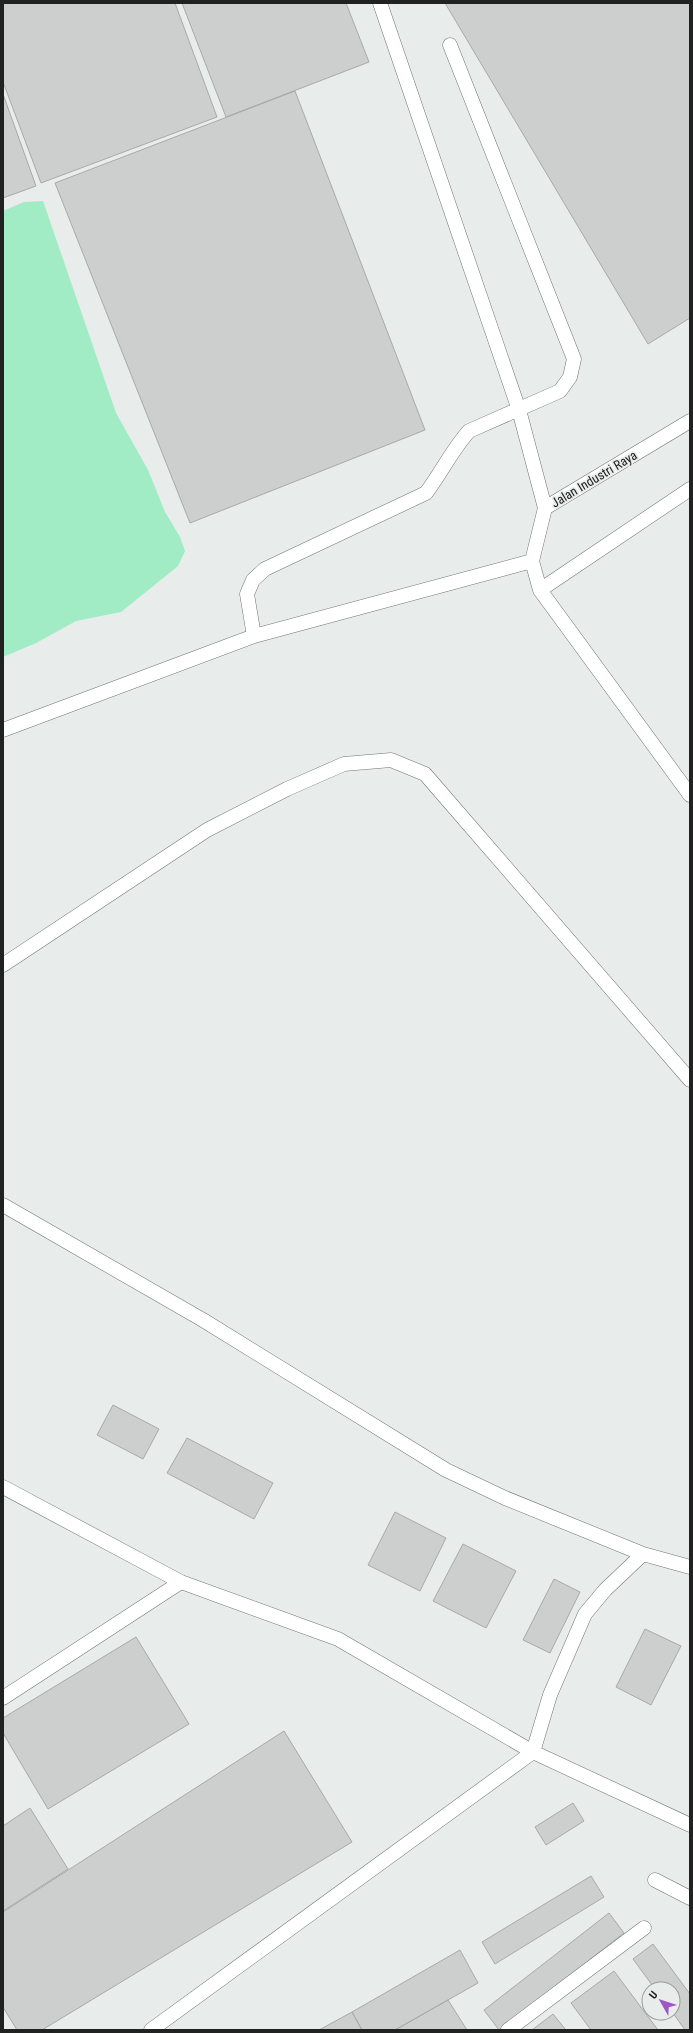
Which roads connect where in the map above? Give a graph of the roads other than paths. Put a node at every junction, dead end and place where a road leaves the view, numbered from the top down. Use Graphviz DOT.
graph roads {
  1 [pos="380,3"];
  2 [pos="450,45"];
  3 [pos="518,410"];
  4 [pos="690,421"];
  5 [pos="690,489"];
  6 [pos="546,508"];
  7 [pos="532,561"];
  8 [pos="540,590"];
  9 [pos="254,636"];
  10 [pos="3,730"];
  11 [pos="690,795"];
  12 [pos="3,965"];
  13 [pos="690,1080"];
  14 [pos="3,1205"];
  15 [pos="3,1487"];
  16 [pos="643,1554"];
  17 [pos="690,1567"];
  18 [pos="181,1582"];
  19 [pos="3,1698"];
  20 [pos="533,1752"];
  21 [pos="690,1825"];
  22 [pos="655,1880"];
  23 [pos="690,1898"];
  24 [pos="644,1928"];
  25 [pos="150,2030"];
  26 [pos="508,2030"];
  1 -- 3 [label="lane"];
  2 -- 3 [label="lane"];
  3 -- 6 [label="lane"];
  3 -- 9 [label="lane"];
  4 -- 6 [label="lane, Jalan Industri Raya"];
  5 -- 8 [label="lane"];
  6 -- 7 [label="lane, Jalan Industri Raya"];
  7 -- 8 [label="lane"];
  7 -- 9 [label="lane"];
  8 -- 11 [label="lane"];
  9 -- 10 [label="lane"];
  12 -- 13 [label="lane"];
  14 -- 16 [label="lane"];
  15 -- 18 [label="lane"];
  16 -- 17 [label="lane"];
  16 -- 20 [label="lane"];
  18 -- 19 [label="lane"];
  18 -- 20 [label="lane"];
  20 -- 21 [label="lane"];
  20 -- 25 [label="lane"];
  22 -- 23 [label="lane"];
  24 -- 26 [label="lane"];
}
